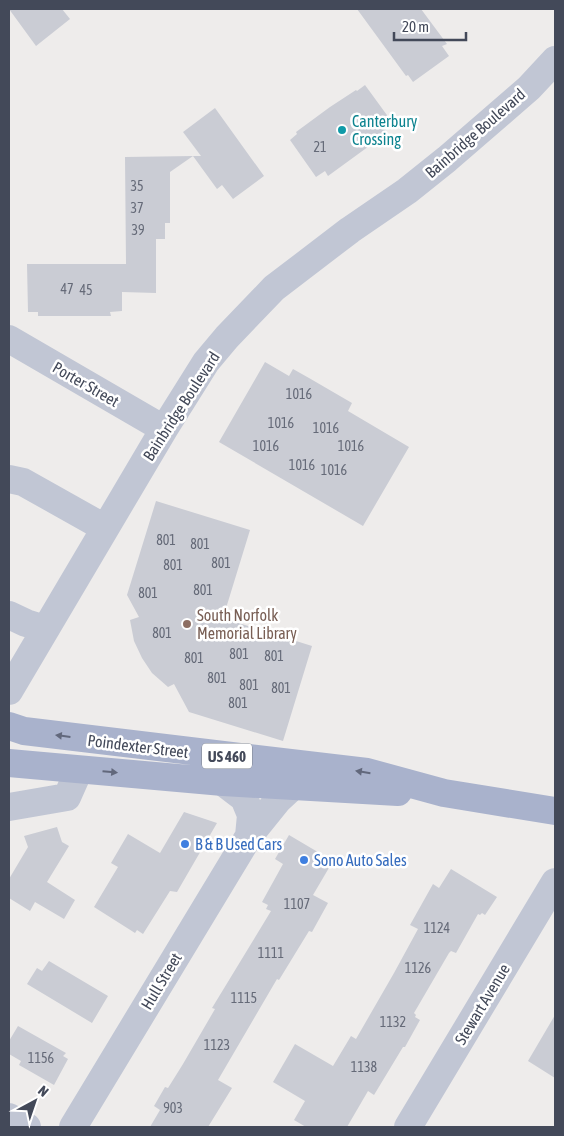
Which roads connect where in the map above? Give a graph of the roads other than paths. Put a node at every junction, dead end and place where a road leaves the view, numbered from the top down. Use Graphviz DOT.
graph roads {
  1 [pos="555,60"];
  2 [pos="9,339"];
  3 [pos="164,429"];
  4 [pos="9,478"];
  5 [pos="105,528"];
  6 [pos="9,615"];
  7 [pos="45,630"];
  8 [pos="9,691"];
  9 [pos="9,726"];
  10 [pos="9,763"];
  11 [pos="78,770"];
  12 [pos="222,782"];
  13 [pos="292,786"];
  14 [pos="444,793"];
  15 [pos="9,807"];
  16 [pos="555,811"];
  17 [pos="249,836"];
  18 [pos="555,882"];
  19 [pos="9,1117"];
  20 [pos="26,1127"];
  21 [pos="73,1127"];
  22 [pos="408,1127"];
  1 -- 3 [label="street, Bainbridge Boulevard"];
  2 -- 3 [label="street, Porter Street"];
  3 -- 5 [label="street, Bainbridge Boulevard"];
  4 -- 5 [label="street"];
  5 -- 7 [label="street, Bainbridge Boulevard"];
  6 -- 7 [label="street"];
  7 -- 8 [label="street, Bainbridge Boulevard"];
  14 -- 9 [label="main road, Poindexter Street / US 460, one-way"];
  10 -- 11 [label="main road, Poindexter Street / US 460"];
  11 -- 12 [label="main road, Poindexter Street / US 460, one-way"];
  11 -- 15 [label="street"];
  12 -- 13 [label="main road, Poindexter Street / US 460"];
  12 -- 17 [label="street, Hull Street"];
  13 -- 14 [label="main road, Poindexter Street / US 460"];
  13 -- 17 [label="street, Hull Street"];
  14 -- 16 [label="main road, Poindexter Street / US 460"];
  17 -- 21 [label="street, Hull Street"];
  18 -- 22 [label="street, Stewart Avenue"];
  19 -- 20 [label="street"];
}
